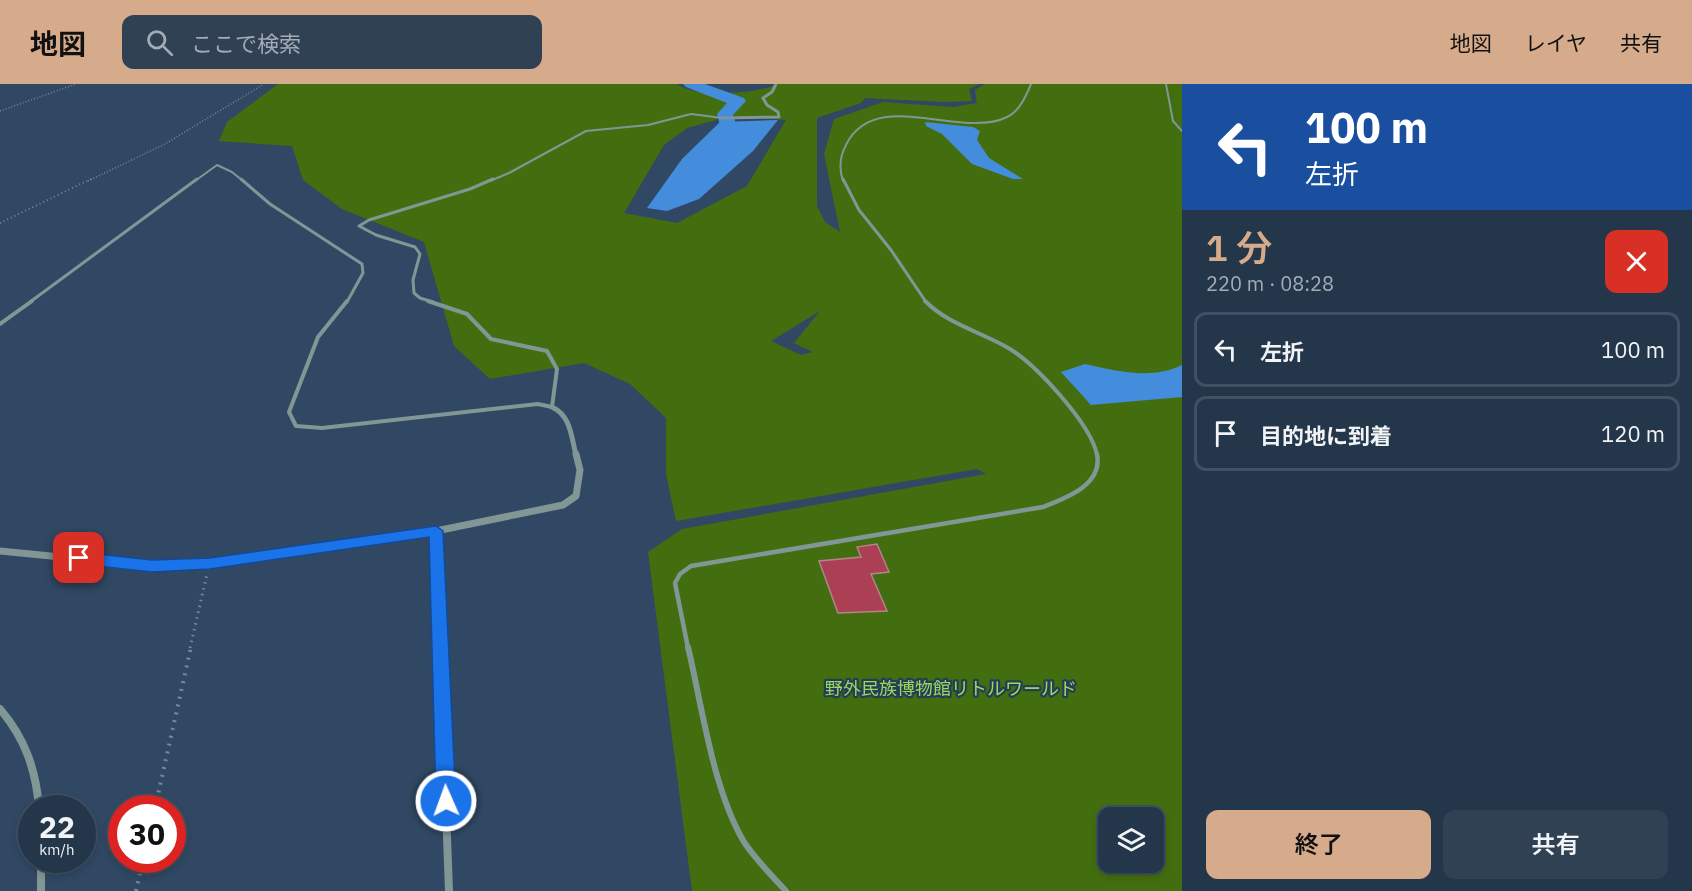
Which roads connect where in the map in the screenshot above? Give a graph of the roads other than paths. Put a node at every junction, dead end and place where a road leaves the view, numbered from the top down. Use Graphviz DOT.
graph roads {
  1 [pos="776,84"];
  2 [pos="1031,84"];
  3 [pos="1166,84"];
  4 [pos="722,118"];
  5 [pos="1182,130"];
  6 [pos="0,324"];
  7 [pos="552,407"];
  8 [pos="436,531"];
  9 [pos="0,551"];
  10 [pos="0,708"];
  11 [pos="39,795"];
  12 [pos="41,873"];
  13 [pos="41,891"];
  14 [pos="449,891"];
  15 [pos="786,891"];
  1 -- 4 [label="street"];
  2 -- 15 [label="lane"];
  3 -- 5 [label="lane"];
  4 -- 7 [label="lane"];
  6 -- 7 [label="lane"];
  7 -- 8 [label="street"];
  8 -- 9 [label="street"];
  8 -- 14 [label="street"];
  10 -- 11 [label="street"];
  12 -- 13 [label="street"];
}
